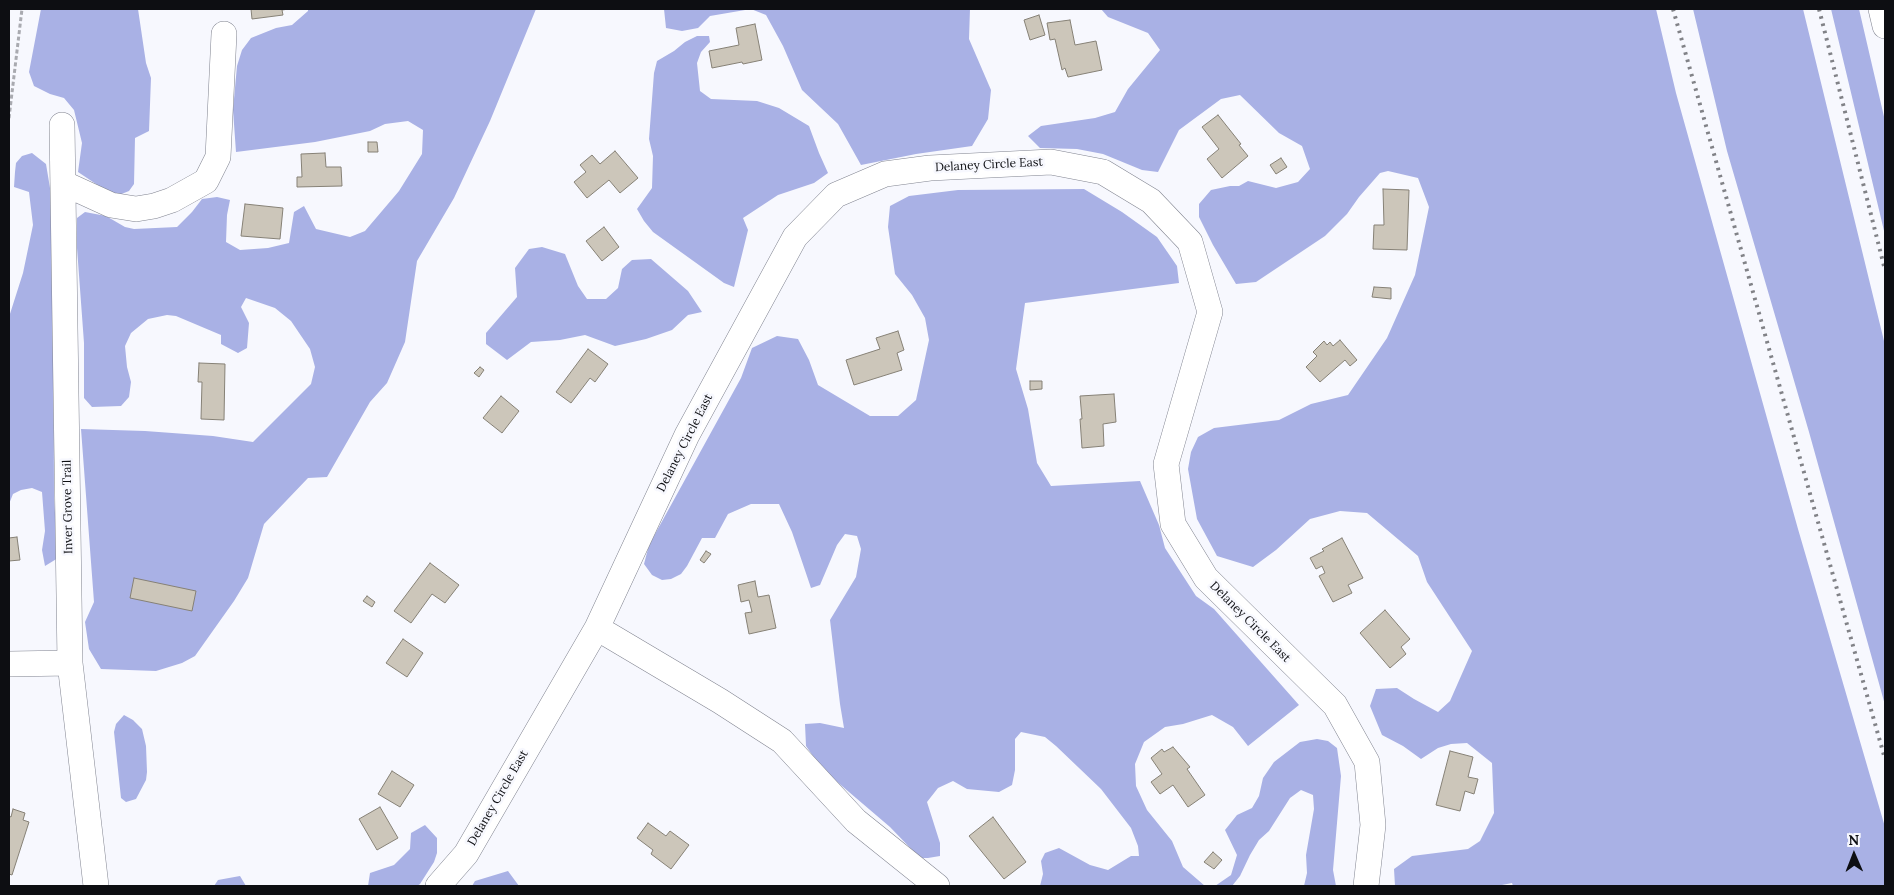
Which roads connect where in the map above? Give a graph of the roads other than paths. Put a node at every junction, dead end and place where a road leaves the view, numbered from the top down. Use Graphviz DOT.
graph roads {
  1 [pos="1881,9"];
  2 [pos="1885,26"];
  3 [pos="224,34"];
  4 [pos="62,126"];
  5 [pos="63,183"];
  6 [pos="597,628"];
  7 [pos="70,663"];
  8 [pos="9,664"];
  9 [pos="96,886"];
  10 [pos="438,886"];
  11 [pos="938,886"];
  12 [pos="1366,886"];
  1 -- 2 [label="street"];
  3 -- 5 [label="street"];
  4 -- 5 [label="street, Inver Grove Trail"];
  5 -- 7 [label="street, Inver Grove Trail"];
  6 -- 10 [label="street, Delaney Circle East"];
  6 -- 11 [label="street"];
  6 -- 12 [label="street, Delaney Circle East"];
  7 -- 8 [label="street"];
  7 -- 9 [label="street, Inver Grove Trail"];
}
